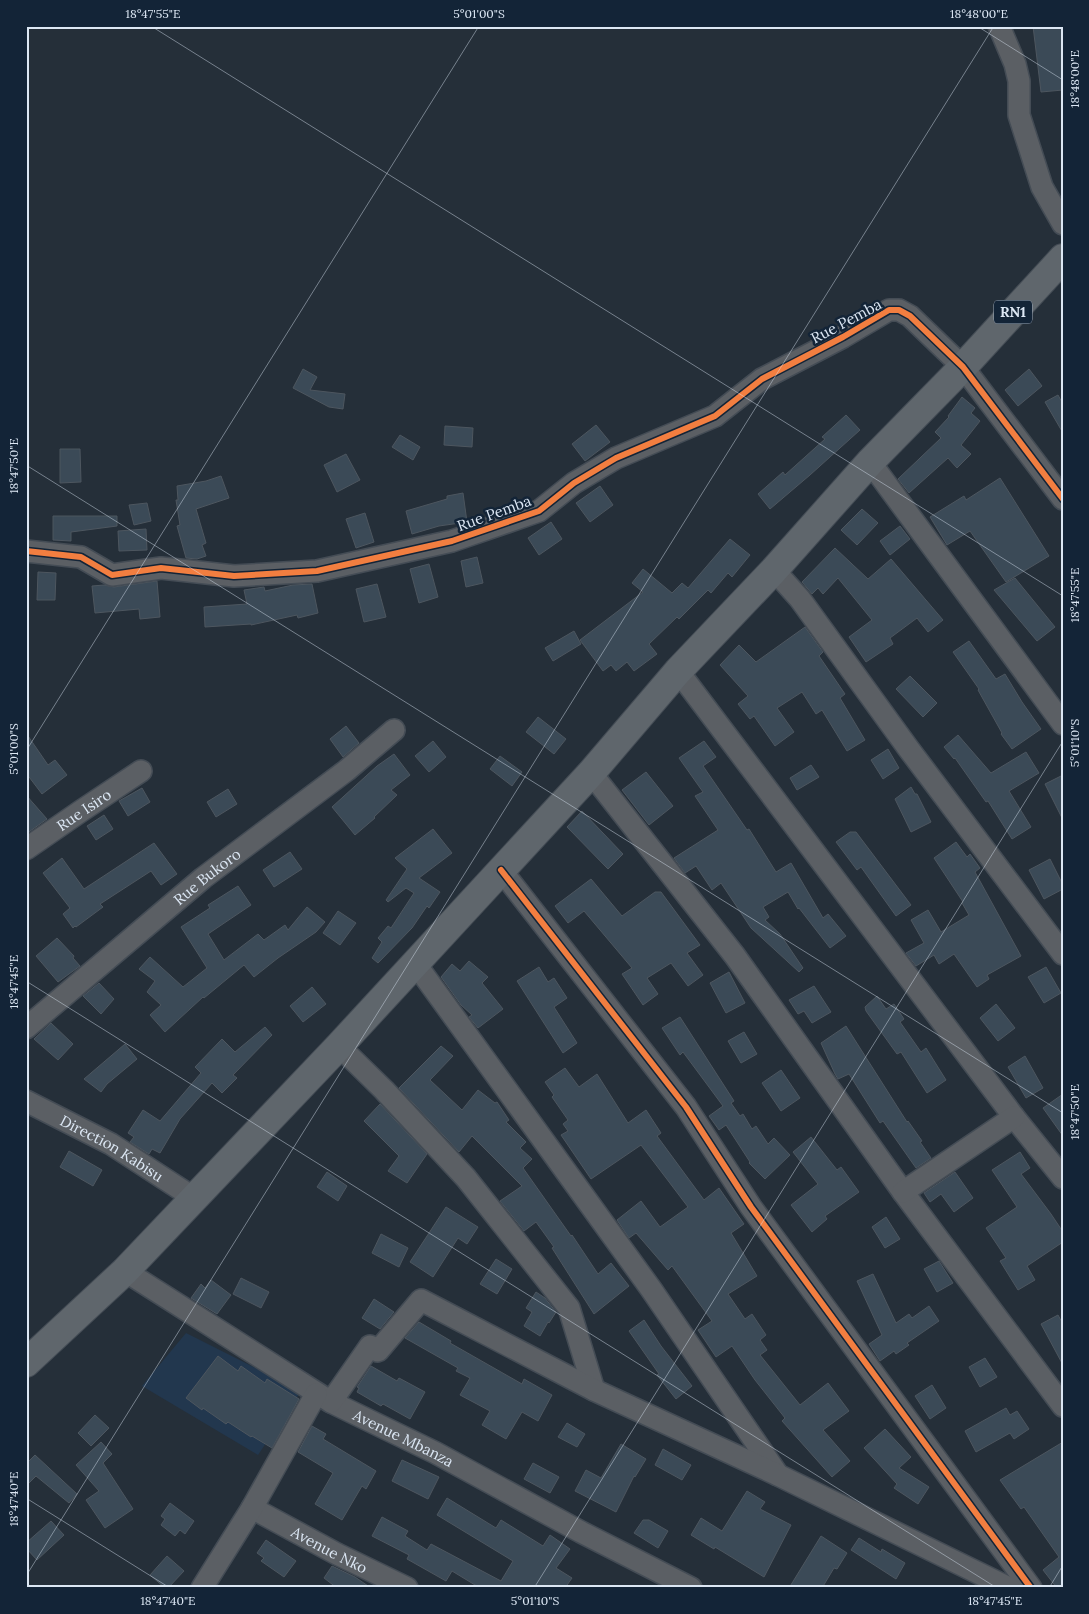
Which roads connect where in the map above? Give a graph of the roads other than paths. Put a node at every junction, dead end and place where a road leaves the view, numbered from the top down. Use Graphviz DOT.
graph roads {
  1 [pos="999,26"];
  2 [pos="1063,224"];
  3 [pos="1063,258"];
  4 [pos="963,367"];
  5 [pos="870,462"];
  6 [pos="1063,499"];
  7 [pos="26,551"];
  8 [pos="774,570"];
  9 [pos="678,671"];
  10 [pos="1063,724"];
  11 [pos="394,730"];
  12 [pos="141,771"];
  13 [pos="591,773"];
  14 [pos="26,849"];
  15 [pos="501,870"];
  16 [pos="1063,954"];
  17 [pos="415,963"];
  18 [pos="26,1028"];
  19 [pos="339,1046"];
  20 [pos="26,1101"];
  21 [pos="1014,1117"];
  22 [pos="1059,1165"];
  23 [pos="903,1192"];
  24 [pos="194,1198"];
  25 [pos="125,1271"];
  26 [pos="26,1363"];
  27 [pos="594,1390"];
  28 [pos="324,1398"];
  29 [pos="1063,1406"];
  30 [pos="778,1475"];
  31 [pos="252,1508"];
  32 [pos="202,1588"];
  33 [pos="407,1588"];
  34 [pos="691,1588"];
  35 [pos="1009,1588"];
  36 [pos="1031,1588"];
  1 -- 2 [label="street"];
  3 -- 4 [label="highway, RN1"];
  4 -- 5 [label="highway, RN1"];
  4 -- 6 [label="street, Rue Pemba"];
  4 -- 7 [label="street, Rue Pemba"];
  5 -- 8 [label="highway, RN1"];
  5 -- 10 [label="street"];
  8 -- 9 [label="highway, RN1"];
  8 -- 16 [label="street"];
  9 -- 13 [label="highway, RN1"];
  9 -- 21 [label="street"];
  11 -- 18 [label="street, Rue Bukoro"];
  12 -- 14 [label="street, Rue Isiro"];
  13 -- 15 [label="highway, RN1"];
  13 -- 23 [label="street"];
  15 -- 17 [label="highway, RN1"];
  15 -- 36 [label="street"];
  17 -- 19 [label="highway, RN1"];
  17 -- 30 [label="street"];
  19 -- 24 [label="highway, RN1"];
  19 -- 27 [label="street"];
  20 -- 24 [label="street, Direction Kabisu"];
  21 -- 22 [label="street"];
  21 -- 23 [label="street"];
  23 -- 29 [label="street"];
  24 -- 25 [label="highway, RN1"];
  25 -- 26 [label="highway, RN1"];
  25 -- 28 [label="street, Avenue Mbanza"];
  27 -- 28 [label="street"];
  27 -- 30 [label="street"];
  28 -- 31 [label="street"];
  28 -- 34 [label="street, Avenue Mbanza"];
  30 -- 35 [label="street"];
  31 -- 32 [label="street"];
  31 -- 33 [label="street, Avenue Nko"];
}
